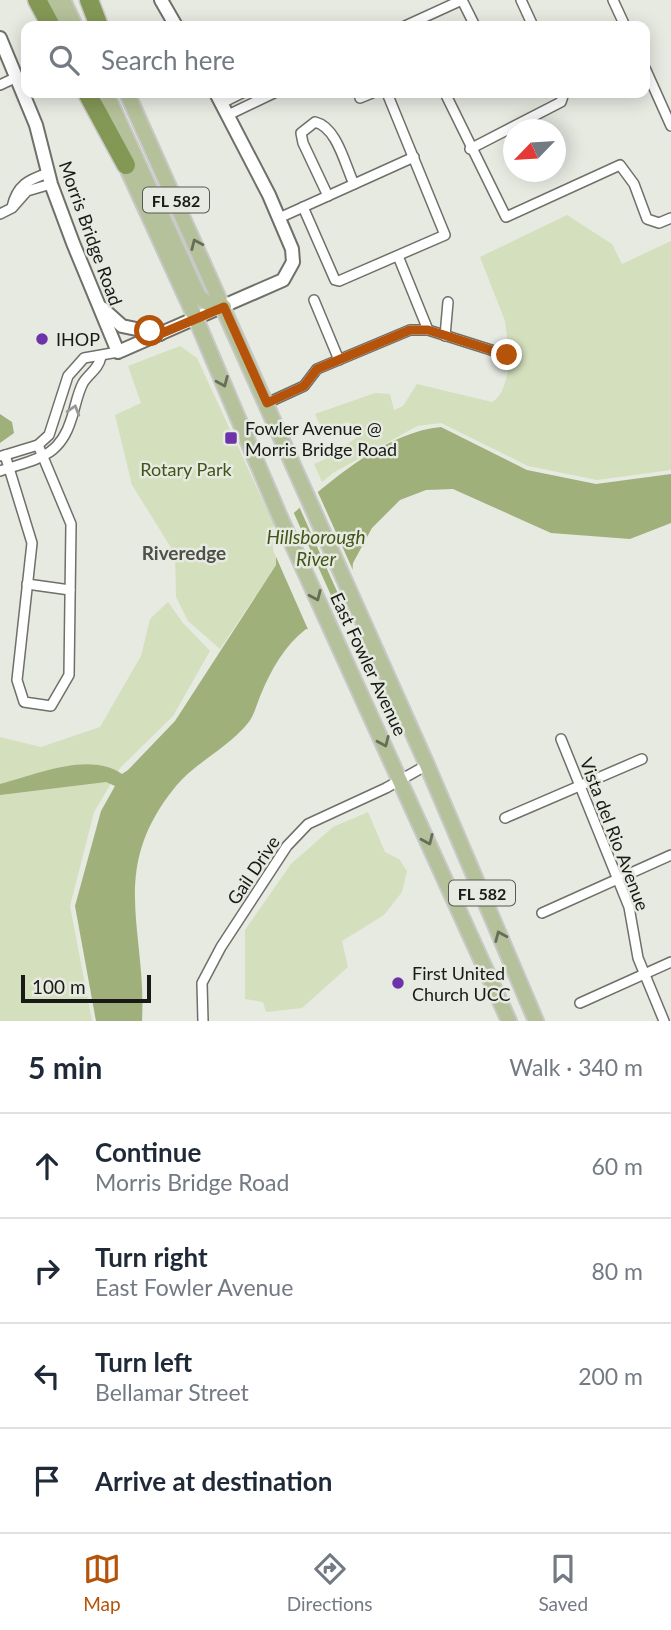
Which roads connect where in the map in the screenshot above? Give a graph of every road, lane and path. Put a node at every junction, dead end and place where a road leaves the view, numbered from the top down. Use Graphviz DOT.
graph roads {
  1 [pos="37,0"];
  2 [pos="51,0"];
  3 [pos="63,0"];
  4 [pos="83,0"];
  5 [pos="89,0"];
  6 [pos="161,0"];
  7 [pos="520,0"];
  8 [pos="614,0"];
  9 [pos="48,21"];
  10 [pos="61,21"];
  11 [pos="73,21"];
  12 [pos="94,21"];
  13 [pos="95,21"];
  14 [pos="173,21"];
  15 [pos="416,21"];
  16 [pos="472,21"];
  17 [pos="530,21"];
  18 [pos="623,21"];
  19 [pos="0,38"];
  20 [pos="17,77"];
  21 [pos="650,79"];
  22 [pos="0,85"];
  23 [pos="21,87"];
  24 [pos="25,98"];
  25 [pos="90,98"];
  26 [pos="95,98"];
  27 [pos="108,98"];
  28 [pos="129,98"];
  29 [pos="248,98"];
  30 [pos="389,98"];
  31 [pos="447,98"];
  32 [pos="562,98"];
  33 [pos="222,103"];
  34 [pos="671,126"];
  35 [pos="470,149"];
  36 [pos="414,157"];
  37 [pos="126,165"];
  38 [pos="50,179"];
  39 [pos="354,184"];
  40 [pos="328,196"];
  41 [pos="303,207"];
  42 [pos="0,214"];
  43 [pos="279,218"];
  44 [pos="671,218"];
  45 [pos="398,256"];
  46 [pos="314,300"];
  47 [pos="448,302"];
  48 [pos="98,304"];
  49 [pos="224,307"];
  50 [pos="196,319"];
  51 [pos="428,330"];
  52 [pos="160,334"];
  53 [pos="445,336"];
  54 [pos="118,352"];
  55 [pos="507,355"];
  56 [pos="101,357"];
  57 [pos="339,360"];
  58 [pos="267,403"];
  59 [pos="38,444"];
  60 [pos="2,456"];
  61 [pos="41,458"];
  62 [pos="5,470"];
  63 [pos="27,584"];
  64 [pos="70,590"];
  65 [pos="561,738"];
  66 [pos="642,759"];
  67 [pos="427,765"];
  68 [pos="400,778"];
  69 [pos="581,785"];
  70 [pos="505,818"];
  71 [pos="671,855"];
  72 [pos="618,878"];
  73 [pos="542,912"];
  74 [pos="671,962"];
  75 [pos="643,974"];
  76 [pos="580,1003"];
  77 [pos="203,1021"];
  78 [pos="509,1021"];
  79 [pos="536,1021"];
  80 [pos="664,1021"];
  1 -- 9 [label="highway"];
  2 -- 10 [label="main road"];
  3 -- 11 [label="main road"];
  4 -- 12 [label="main road"];
  5 -- 13 [label="highway"];
  6 -- 14 [label="street"];
  7 -- 17 [label="street"];
  8 -- 18 [label="street"];
  15 -- 16 [label="street"];
  19 -- 20 [label="street, Morris Bridge Road"];
  20 -- 22 [label="street"];
  20 -- 23 [label="street, Morris Bridge Road"];
  21 -- 34 [label="street"];
  24 -- 38 [label="street, Morris Bridge Road"];
  25 -- 37 [label="highway"];
  26 -- 37 [label="main road, East Fowler Avenue / FL 582"];
  27 -- 49 [label="main road"];
  49 -- 28 [label="main road, East Fowler Avenue / FL 582, one-way"];
  29 -- 33 [label="street"];
  30 -- 36 [label="street"];
  31 -- 35 [label="street"];
  32 -- 35 [label="street"];
  33 -- 43 [label="street"];
  35 -- 44 [label="street"];
  36 -- 39 [label="street"];
  36 -- 45 [label="street"];
  37 -- 50 [label="main road, East Fowler Avenue / FL 582"];
  38 -- 42 [label="street"];
  38 -- 48 [label="street, Morris Bridge Road"];
  39 -- 40 [label="street"];
  39 -- 40 [label="street"];
  40 -- 41 [label="street"];
  41 -- 43 [label="street"];
  41 -- 45 [label="street"];
  43 -- 49 [label="street"];
  45 -- 51 [label="street"];
  46 -- 57 [label="street"];
  47 -- 53 [label="street"];
  48 -- 52 [label="street"];
  48 -- 54 [label="street, Morris Bridge Road"];
  49 -- 50 [label="street"];
  49 -- 58 [label="main road, East Fowler Avenue / FL 582"];
  50 -- 52 [label="street"];
  50 -- 68 [label="main road, East Fowler Avenue / FL 582, one-way"];
  51 -- 53 [label="street"];
  51 -- 57 [label="street"];
  52 -- 54 [label="street"];
  53 -- 55 [label="street"];
  54 -- 56 [label="street"];
  56 -- 59 [label="street"];
  61 -- 56 [label="street, one-way"];
  57 -- 58 [label="street"];
  58 -- 67 [label="main road, East Fowler Avenue / FL 582"];
  59 -- 60 [label="street"];
  59 -- 61 [label="street"];
  60 -- 62 [label="street"];
  61 -- 62 [label="street"];
  61 -- 64 [label="street"];
  62 -- 63 [label="street"];
  63 -- 64 [label="street"];
  63 -- 64 [label="street"];
  65 -- 69 [label="street, Vista del Rio Avenue"];
  66 -- 69 [label="street"];
  67 -- 68 [label="street, Gail Drive"];
  79 -- 67 [label="main road, East Fowler Avenue / FL 582, one-way"];
  68 -- 77 [label="street, Gail Drive"];
  68 -- 78 [label="main road, East Fowler Avenue / FL 582, one-way"];
  69 -- 70 [label="street"];
  69 -- 72 [label="street, Vista del Rio Avenue"];
  71 -- 72 [label="street"];
  72 -- 73 [label="street"];
  72 -- 75 [label="street, Vista del Rio Avenue"];
  74 -- 75 [label="street"];
  75 -- 76 [label="street"];
  75 -- 80 [label="street, Vista del Rio Avenue"];
}
